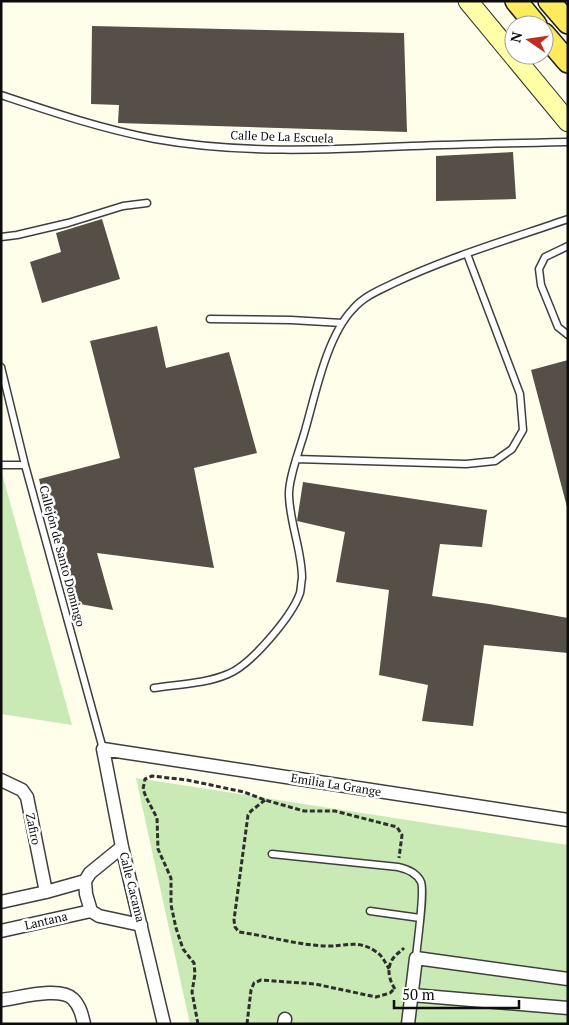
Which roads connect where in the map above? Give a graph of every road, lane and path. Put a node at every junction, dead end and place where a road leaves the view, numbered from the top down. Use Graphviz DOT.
graph roads {
  1 [pos="468,1"];
  2 [pos="516,1"];
  3 [pos="549,1"];
  4 [pos="528,15"];
  5 [pos="568,23"];
  6 [pos="554,46"];
  7 [pos="568,62"];
  8 [pos="1,96"];
  9 [pos="568,122"];
  10 [pos="568,142"];
  11 [pos="147,203"];
  12 [pos="568,219"];
  13 [pos="1,237"];
  14 [pos="568,246"];
  15 [pos="467,254"];
  16 [pos="210,319"];
  17 [pos="342,322"];
  18 [pos="568,335"];
  19 [pos="1,367"];
  20 [pos="296,459"];
  21 [pos="1,465"];
  22 [pos="25,466"];
  23 [pos="154,688"];
  24 [pos="103,750"];
  25 [pos="1,780"];
  26 [pos="265,800"];
  27 [pos="568,820"];
  28 [pos="122,847"];
  29 [pos="272,854"];
  30 [pos="398,867"];
  31 [pos="85,881"];
  32 [pos="46,892"];
  33 [pos="1,902"];
  34 [pos="91,911"];
  35 [pos="370,911"];
  36 [pos="420,918"];
  37 [pos="142,925"];
  38 [pos="1,931"];
  39 [pos="416,958"];
  40 [pos="389,969"];
  41 [pos="568,978"];
  42 [pos="395,988"];
  43 [pos="412,995"];
  44 [pos="1,1000"];
  45 [pos="568,1008"];
  46 [pos="84,1024"];
  47 [pos="164,1024"];
  48 [pos="198,1024"];
  49 [pos="247,1024"];
  50 [pos="408,1024"];
  1 -- 9 [label="street"];
  2 -- 4 [label="main road"];
  3 -- 5 [label="main road"];
  6 -- 7 [label="main road"];
  8 -- 10 [label="lane, Calle De La Escuela"];
  11 -- 13 [label="lane"];
  12 -- 15 [label="lane"];
  14 -- 18 [label="lane"];
  15 -- 17 [label="lane"];
  15 -- 20 [label="lane"];
  16 -- 17 [label="lane"];
  17 -- 20 [label="lane"];
  19 -- 22 [label="lane, Callejón de Santo Domingo"];
  20 -- 23 [label="lane"];
  21 -- 22 [label="lane"];
  22 -- 24 [label="lane, Callejón de Santo Domingo"];
  24 -- 27 [label="street, Emilia La Grange"];
  24 -- 28 [label="street, Calle Cacama"];
  25 -- 32 [label="street, Zafiro"];
  26 -- 30 [label="path"];
  26 -- 40 [label="path"];
  26 -- 48 [label="path"];
  28 -- 31 [label="street"];
  28 -- 37 [label="street, Calle Cacama"];
  29 -- 30 [label="lane"];
  30 -- 36 [label="lane"];
  31 -- 32 [label="street"];
  31 -- 34 [label="street"];
  32 -- 33 [label="street"];
  34 -- 37 [label="street"];
  34 -- 38 [label="street, Lantana"];
  35 -- 36 [label="lane"];
  36 -- 39 [label="lane"];
  37 -- 47 [label="street, Calle Cacama"];
  39 -- 41 [label="street"];
  39 -- 43 [label="street"];
  42 -- 49 [label="path"];
  43 -- 45 [label="street"];
  43 -- 50 [label="street"];
  44 -- 46 [label="street"];
}
